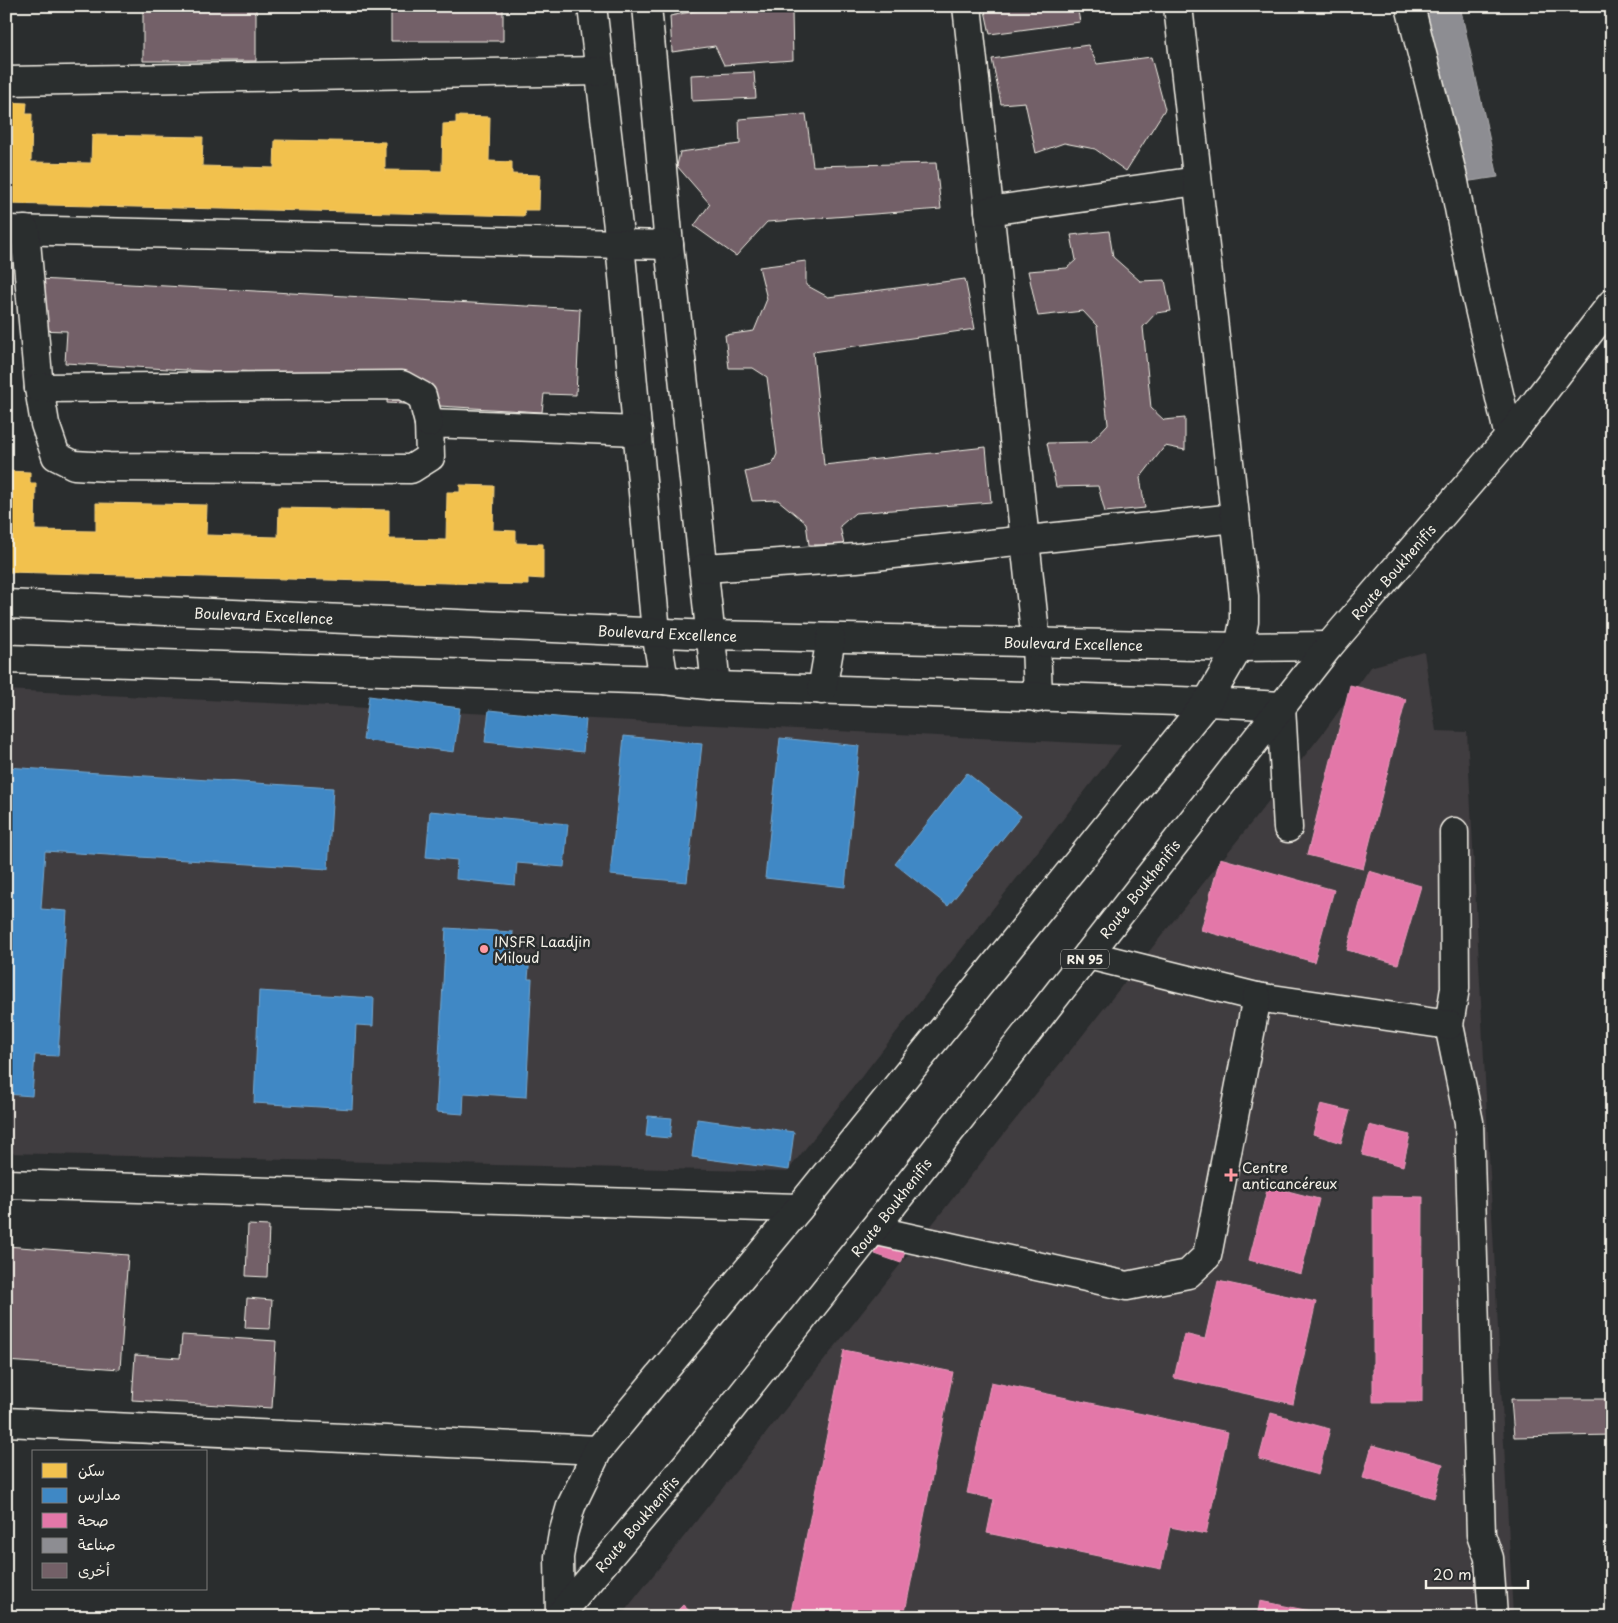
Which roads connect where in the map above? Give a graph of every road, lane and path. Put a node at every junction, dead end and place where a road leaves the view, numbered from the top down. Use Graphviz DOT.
graph roads {
  1 [pos="592,6"];
  2 [pos="647,6"];
  3 [pos="967,6"];
  4 [pos="1178,6"];
  5 [pos="1410,6"];
  6 [pos="600,71"];
  7 [pos="6,81"];
  8 [pos="1197,181"];
  9 [pos="989,211"];
  10 [pos="16,230"];
  11 [pos="620,244"];
  12 [pos="668,245"];
  13 [pos="1612,303"];
  14 [pos="39,388"];
  15 [pos="429,423"];
  16 [pos="638,431"];
  17 [pos="1509,437"];
  18 [pos="1235,518"];
  19 [pos="1025,539"];
  20 [pos="704,568"];
  21 [pos="6,604"];
  22 [pos="656,632"];
  23 [pos="711,635"];
  24 [pos="831,638"];
  25 [pos="1036,642"];
  26 [pos="1329,646"];
  27 [pos="1239,647"];
  28 [pos="6,659"];
  29 [pos="664,680"];
  30 [pos="716,686"];
  31 [pos="822,690"];
  32 [pos="1038,698"];
  33 [pos="1207,702"];
  34 [pos="1281,706"];
  35 [pos="1288,828"];
  36 [pos="1454,832"];
  37 [pos="1088,955"];
  38 [pos="1257,998"];
  39 [pos="1450,1025"];
  40 [pos="6,1184"];
  41 [pos="799,1208"];
  42 [pos="873,1230"];
  43 [pos="6,1422"];
  44 [pos="598,1450"];
  45 [pos="559,1616"];
  46 [pos="1493,1617"];
  1 -- 6 [label="street"];
  2 -- 12 [label="street"];
  3 -- 9 [label="street"];
  4 -- 8 [label="street"];
  5 -- 17 [label="street"];
  6 -- 7 [label="street"];
  6 -- 11 [label="street"];
  8 -- 9 [label="street"];
  8 -- 18 [label="street"];
  9 -- 19 [label="street"];
  10 -- 11 [label="street"];
  10 -- 14 [label="street"];
  11 -- 12 [label="street"];
  11 -- 16 [label="street"];
  12 -- 20 [label="street"];
  13 -- 17 [label="street, Route Boukhenifis / RN 95"];
  14 -- 15 [label="street"];
  14 -- 15 [label="street"];
  15 -- 16 [label="street"];
  16 -- 22 [label="street"];
  17 -- 26 [label="street, Route Boukhenifis / RN 95"];
  18 -- 19 [label="street"];
  18 -- 27 [label="street"];
  19 -- 20 [label="street"];
  19 -- 25 [label="street"];
  20 -- 23 [label="street"];
  21 -- 22 [label="street, Boulevard Excellence"];
  22 -- 23 [label="street, Boulevard Excellence"];
  22 -- 29 [label="street"];
  23 -- 24 [label="street, Boulevard Excellence"];
  23 -- 30 [label="street"];
  24 -- 25 [label="street, Boulevard Excellence"];
  24 -- 31 [label="street"];
  25 -- 27 [label="street, Boulevard Excellence"];
  25 -- 32 [label="street"];
  26 -- 27 [label="street, Boulevard Excellence"];
  26 -- 34 [label="street, Route Boukhenifis / RN 95"];
  27 -- 33 [label="street"];
  28 -- 29 [label="street"];
  29 -- 30 [label="street"];
  30 -- 31 [label="street"];
  31 -- 32 [label="street"];
  32 -- 33 [label="street"];
  33 -- 34 [label="street"];
  33 -- 41 [label="street"];
  34 -- 35 [label="street"];
  34 -- 37 [label="street, Route Boukhenifis / RN 95"];
  36 -- 39 [label="street"];
  37 -- 38 [label="street"];
  37 -- 42 [label="street, Route Boukhenifis / RN 95"];
  38 -- 39 [label="street"];
  38 -- 42 [label="street"];
  39 -- 46 [label="street"];
  40 -- 41 [label="street"];
  41 -- 44 [label="street"];
  42 -- 45 [label="street, Route Boukhenifis / RN 95"];
  43 -- 44 [label="street"];
  44 -- 45 [label="street"];
}
